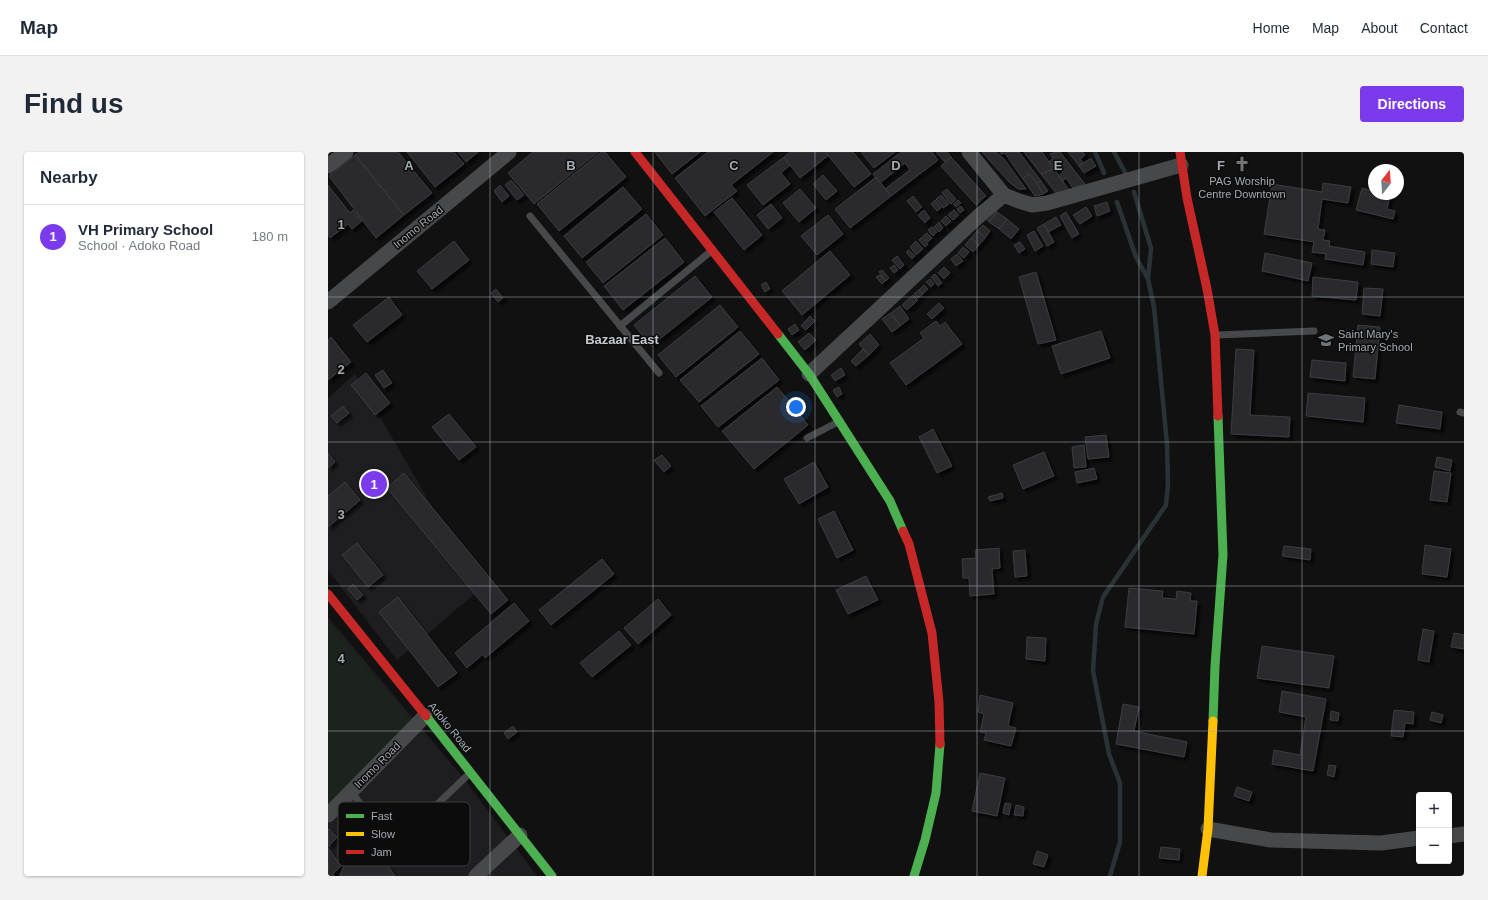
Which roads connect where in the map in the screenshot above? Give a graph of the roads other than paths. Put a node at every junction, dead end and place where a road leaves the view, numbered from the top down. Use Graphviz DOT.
graph roads {
  1 [pos="346,152"];
  2 [pos="509,152"];
  3 [pos="635,152"];
  4 [pos="969,152"];
  5 [pos="1181,158"];
  6 [pos="328,166"];
  7 [pos="1004,195"];
  8 [pos="530,216"];
  9 [pos="712,251"];
  10 [pos="328,302"];
  11 [pos="620,326"];
  12 [pos="1314,331"];
  13 [pos="1215,335"];
  14 [pos="659,373"];
  15 [pos="809,374"];
  16 [pos="840,421"];
  17 [pos="807,438"];
  18 [pos="328,594"];
  19 [pos="426,716"];
  20 [pos="471,772"];
  21 [pos="351,791"];
  22 [pos="340,802"];
  23 [pos="359,802"];
  24 [pos="440,802"];
  25 [pos="338,805"];
  26 [pos="328,815"];
  27 [pos="1208,829"];
  28 [pos="1464,834"];
  29 [pos="520,835"];
  30 [pos="1452,836"];
  31 [pos="1416,838"];
  32 [pos="476,876"];
  33 [pos="552,876"];
  34 [pos="914,876"];
  35 [pos="1202,876"];
  1 -- 6 [label="street"];
  2 -- 10 [label="street, Inomo Road"];
  3 -- 9 [label="street"];
  4 -- 7 [label="street"];
  5 -- 7 [label="street"];
  5 -- 13 [label="street"];
  7 -- 15 [label="street"];
  8 -- 11 [label="lane"];
  9 -- 11 [label="lane"];
  9 -- 15 [label="street"];
  11 -- 14 [label="lane"];
  12 -- 13 [label="lane"];
  13 -- 27 [label="street"];
  15 -- 16 [label="street"];
  16 -- 17 [label="lane"];
  16 -- 34 [label="street"];
  18 -- 19 [label="street, Adoko Road"];
  19 -- 20 [label="street, Adoko Road"];
  19 -- 21 [label="street, Inomo Road"];
  20 -- 24 [label="lane"];
  20 -- 29 [label="street, Adoko Road"];
  21 -- 22 [label="street, Inomo Road"];
  21 -- 23 [label="lane"];
  25 -- 26 [label="street, Inomo Road"];
  27 -- 31 [label="street"];
  27 -- 35 [label="street"];
  28 -- 30 [label="street"];
  29 -- 32 [label="street"];
  29 -- 33 [label="street, Adoko Road"];
}
